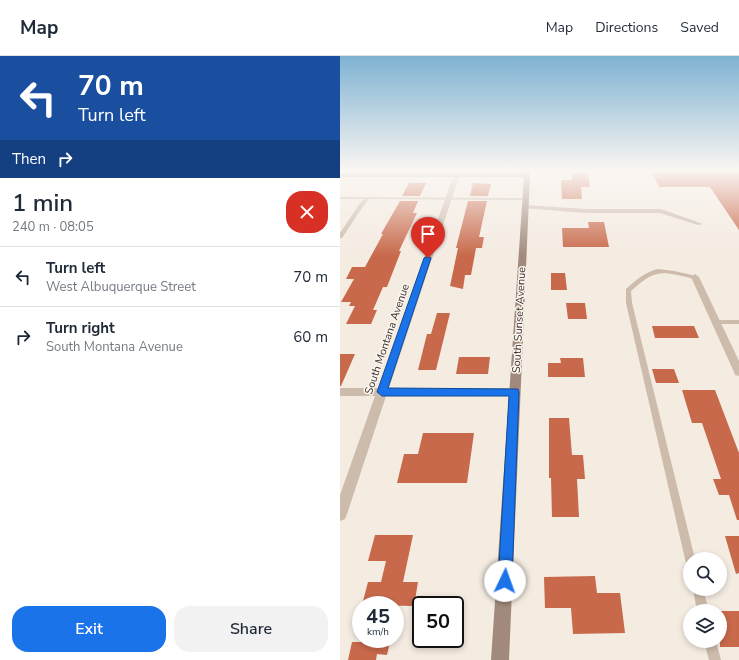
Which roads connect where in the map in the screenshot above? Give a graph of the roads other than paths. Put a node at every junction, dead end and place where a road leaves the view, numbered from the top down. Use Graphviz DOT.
graph roads {
  1 [pos="367,199"];
  2 [pos="448,199"];
  3 [pos="466,199"];
  4 [pos="525,199"];
  5 [pos="525,203"];
  6 [pos="700,224"];
  7 [pos="340,237"];
  8 [pos="695,277"];
  9 [pos="716,322"];
  10 [pos="739,322"];
  11 [pos="739,372"];
  12 [pos="340,392"];
  13 [pos="382,392"];
  14 [pos="514,392"];
  15 [pos="340,514"];
  16 [pos="688,552"];
  17 [pos="712,648"];
  18 [pos="500,660"];
  19 [pos="715,660"];
  1 -- 7 [label="lane"];
  2 -- 13 [label="street, South Montana Avenue"];
  3 -- 5 [label="lane"];
  4 -- 5 [label="main road, South Sunset Avenue"];
  5 -- 6 [label="street"];
  5 -- 14 [label="main road, South Sunset Avenue"];
  8 -- 9 [label="street"];
  8 -- 16 [label="lane"];
  9 -- 10 [label="lane"];
  9 -- 11 [label="street"];
  12 -- 13 [label="street"];
  13 -- 14 [label="street"];
  13 -- 15 [label="street, South Montana Avenue"];
  14 -- 18 [label="main road, South Sunset Avenue"];
  17 -- 19 [label="lane"];
}
